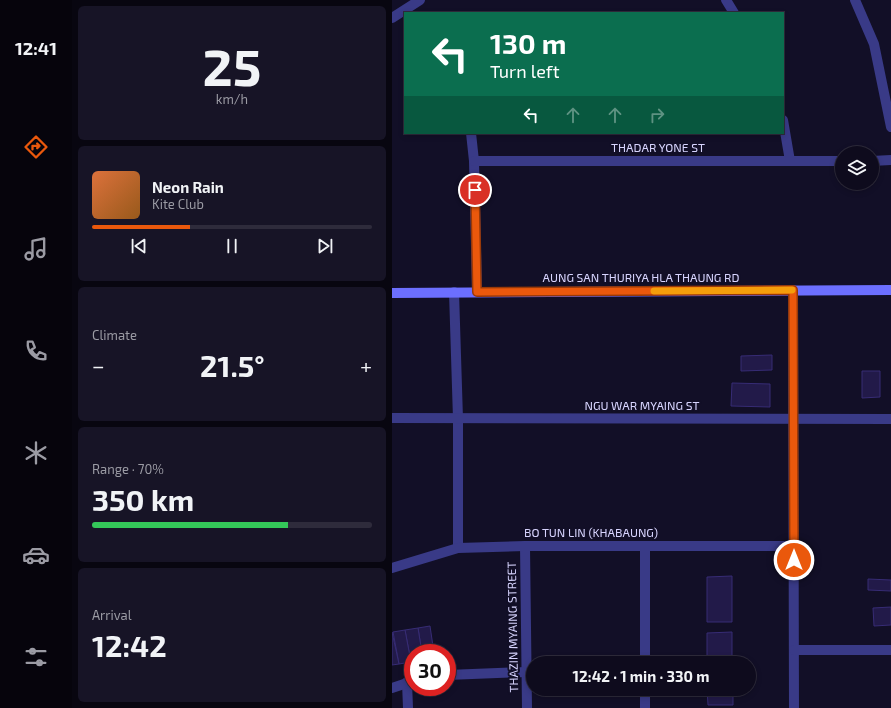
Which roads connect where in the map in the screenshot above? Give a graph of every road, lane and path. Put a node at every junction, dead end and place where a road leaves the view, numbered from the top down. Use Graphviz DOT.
graph roads {
  1 [pos="726,0"];
  2 [pos="856,0"];
  3 [pos="415,4"];
  4 [pos="733,12"];
  5 [pos="392,18"];
  6 [pos="784,126"];
  7 [pos="891,127"];
  8 [pos="471,134"];
  9 [pos="835,160"];
  10 [pos="879,160"];
  11 [pos="891,160"];
  12 [pos="474,161"];
  13 [pos="790,161"];
  14 [pos="793,290"];
  15 [pos="891,290"];
  16 [pos="454,292"];
  17 [pos="477,292"];
  18 [pos="392,293"];
  19 [pos="392,418"];
  20 [pos="458,419"];
  21 [pos="793,419"];
  22 [pos="891,419"];
  23 [pos="525,546"];
  24 [pos="645,546"];
  25 [pos="794,546"];
  26 [pos="458,548"];
  27 [pos="392,568"];
  28 [pos="794,650"];
  29 [pos="891,650"];
  30 [pos="645,656"];
  31 [pos="526,672"];
  32 [pos="456,675"];
  33 [pos="404,684"];
  34 [pos="392,688"];
  35 [pos="409,696"];
  36 [pos="527,696"];
  37 [pos="645,696"];
  38 [pos="408,708"];
  39 [pos="527,708"];
  40 [pos="645,708"];
  41 [pos="794,708"];
  1 -- 4 [label="street"];
  2 -- 7 [label="street"];
  3 -- 5 [label="street"];
  6 -- 13 [label="street"];
  8 -- 12 [label="street"];
  9 -- 13 [label="street, THADAR YONE ST"];
  10 -- 11 [label="street"];
  12 -- 13 [label="street, THADAR YONE ST"];
  12 -- 17 [label="street"];
  14 -- 15 [label="street, AUNG SAN THURIYA HLA THAUNG RD"];
  14 -- 17 [label="street, AUNG SAN THURIYA HLA THAUNG RD"];
  14 -- 21 [label="street"];
  16 -- 17 [label="street, AUNG SAN THURIYA HLA THAUNG RD"];
  16 -- 18 [label="street, AUNG SAN THURIYA HLA THAUNG RD"];
  16 -- 20 [label="street"];
  19 -- 20 [label="street, NGU WAR MYAING ST"];
  20 -- 21 [label="street, NGU WAR MYAING ST"];
  20 -- 26 [label="street"];
  21 -- 22 [label="street, NGU WAR MYAING ST"];
  21 -- 25 [label="street"];
  23 -- 24 [label="street, BO TUN LIN (KHABAUNG)"];
  23 -- 26 [label="street, BO TUN LIN (KHABAUNG)"];
  23 -- 31 [label="street, THAZIN MYAING STREET"];
  24 -- 25 [label="street, BO TUN LIN (KHABAUNG)"];
  24 -- 30 [label="street"];
  25 -- 28 [label="street"];
  26 -- 27 [label="street, BO TUN LIN (KHABAUNG)"];
  28 -- 29 [label="street"];
  28 -- 41 [label="street"];
  31 -- 32 [label="street"];
  33 -- 34 [label="street"];
  35 -- 38 [label="street"];
  36 -- 39 [label="street, THAZIN MYAING STREET"];
  37 -- 40 [label="street"];
}
